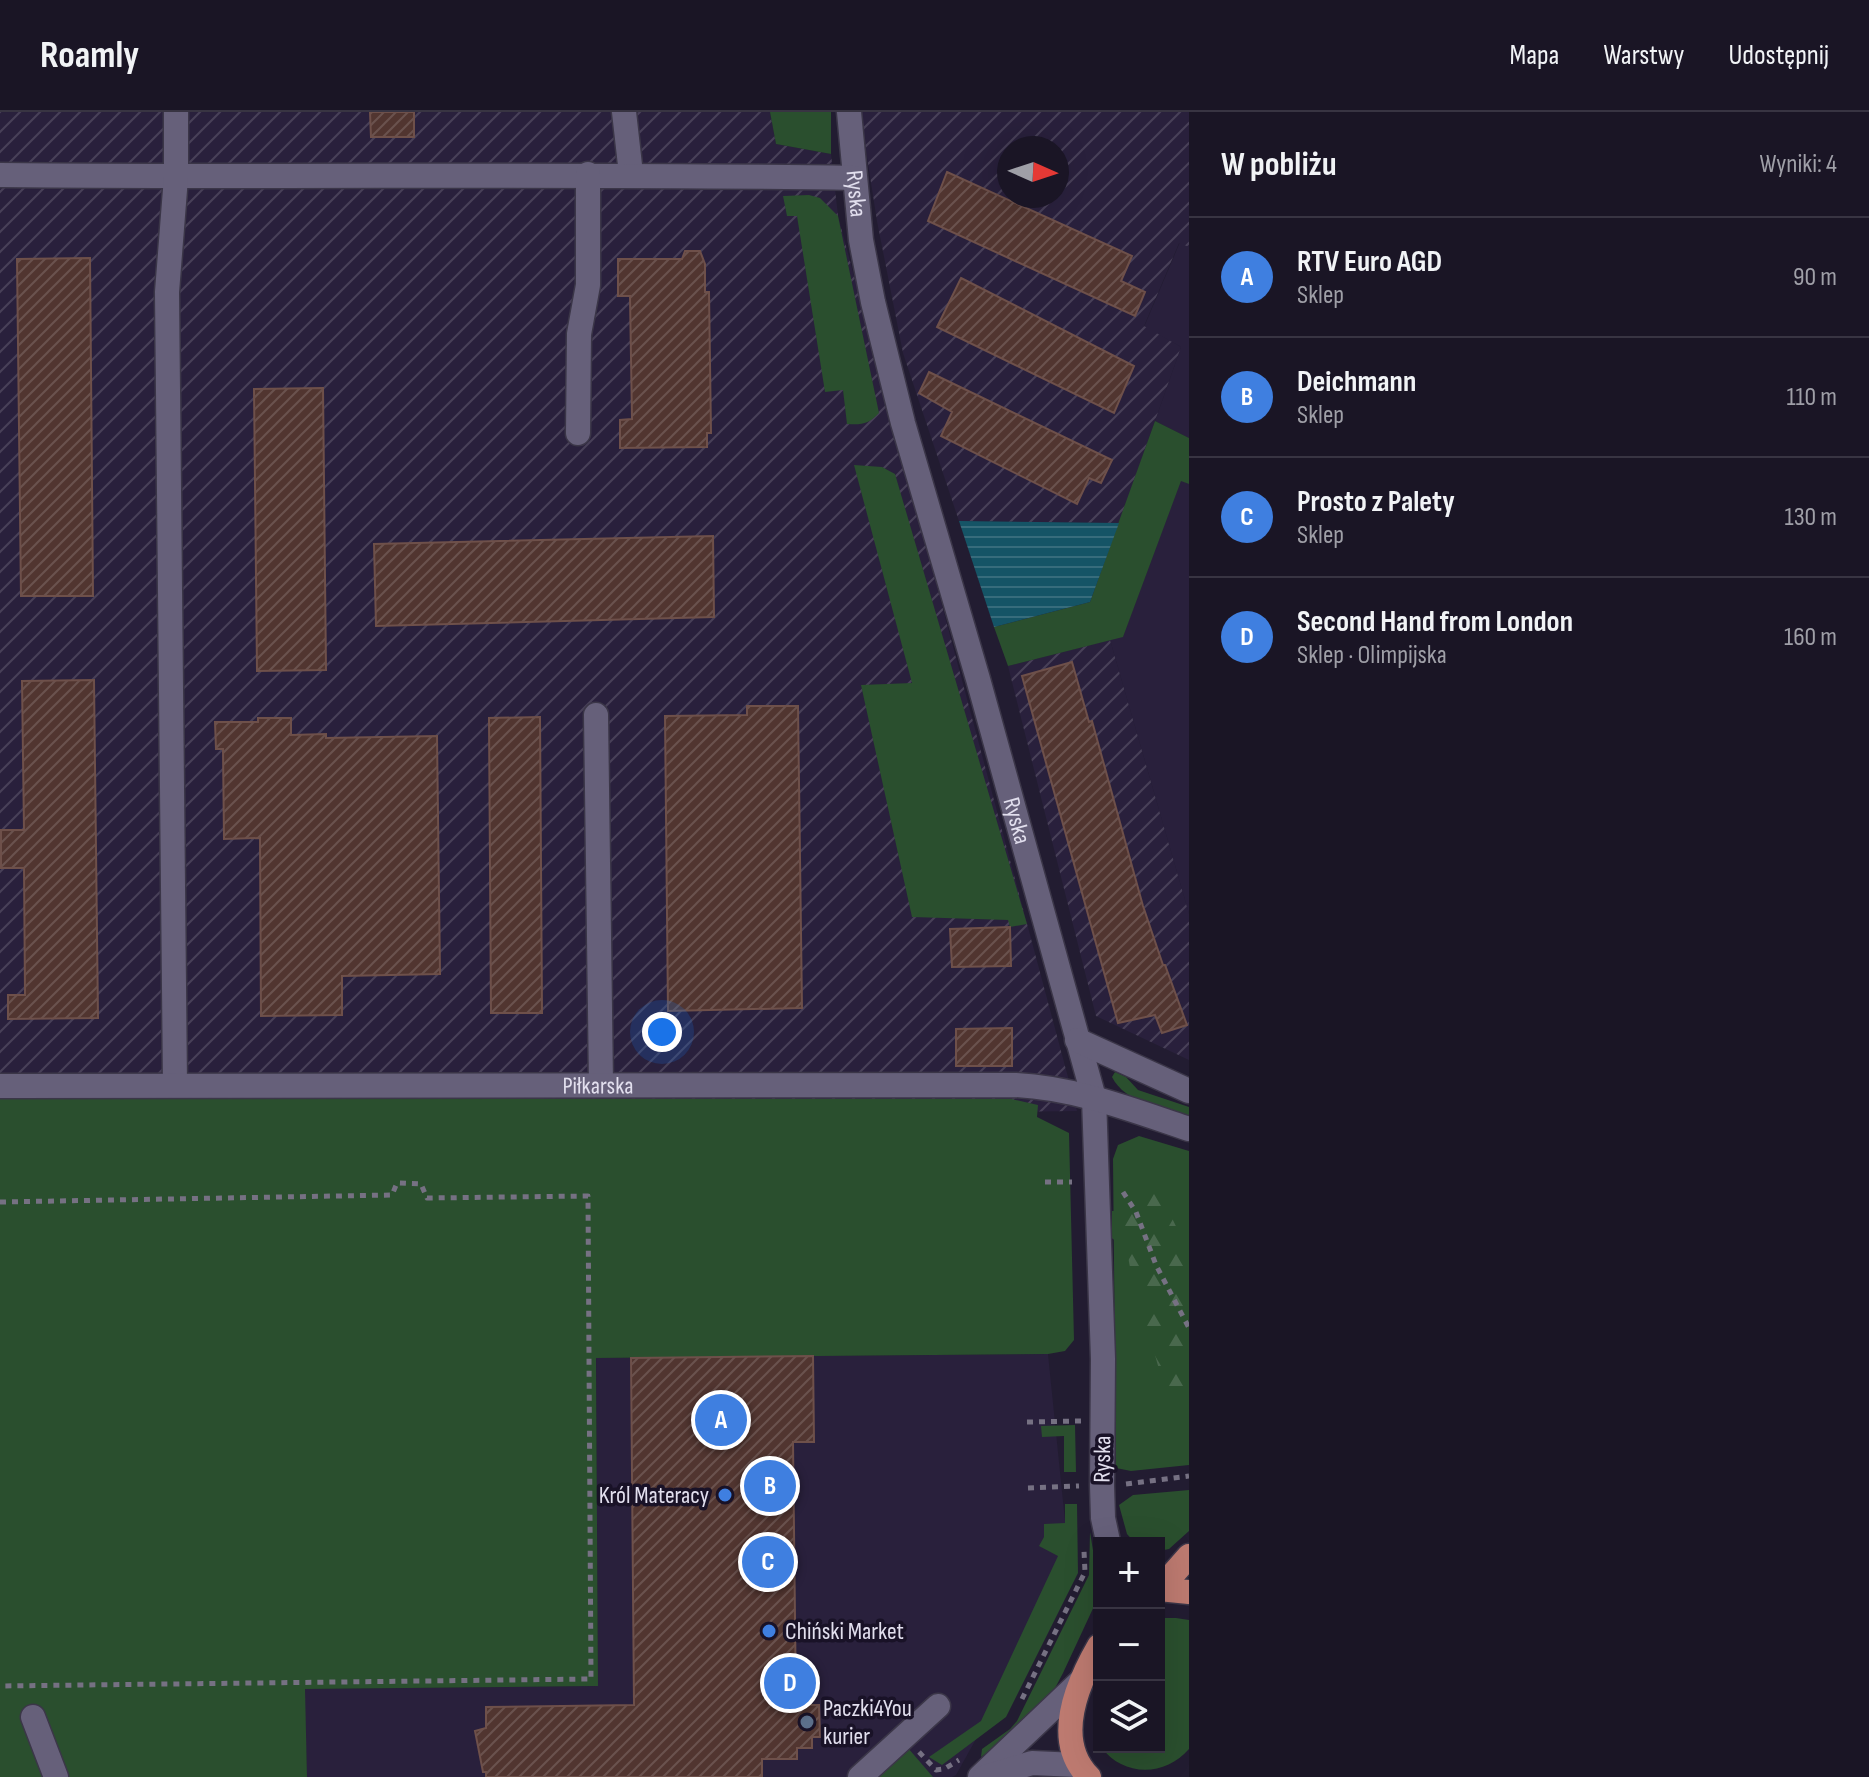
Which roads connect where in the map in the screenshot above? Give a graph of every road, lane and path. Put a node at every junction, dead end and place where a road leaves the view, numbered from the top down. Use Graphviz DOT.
graph roads {
  1 [pos="176,112"];
  2 [pos="624,112"];
  3 [pos="849,112"];
  4 [pos="588,174"];
  5 [pos="631,174"];
  6 [pos="0,175"];
  7 [pos="176,177"];
  8 [pos="854,178"];
  9 [pos="578,433"];
  10 [pos="596,715"];
  11 [pos="1077,1040"];
  12 [pos="601,1084"];
  13 [pos="175,1085"];
  14 [pos="0,1086"];
  15 [pos="1189,1091"];
  16 [pos="1094,1098"];
  17 [pos="1189,1129"];
  18 [pos="1120,1188"];
  19 [pos="0,1202"];
  20 [pos="1189,1328"];
  21 [pos="1082,1420"];
  22 [pos="1027,1422"];
  23 [pos="1189,1476"];
  24 [pos="1092,1493"];
  25 [pos="1102,1537"];
  26 [pos="1189,1556"];
  27 [pos="1093,1558"];
  28 [pos="1165,1582"];
  29 [pos="1165,1590"];
  30 [pos="1189,1592"];
  31 [pos="1093,1658"];
  32 [pos="1081,1681"];
  33 [pos="0,1686"];
  34 [pos="938,1706"];
  35 [pos="1019,1706"];
  36 [pos="33,1717"];
  37 [pos="905,1737"];
  38 [pos="964,1757"];
  39 [pos="1081,1773"];
  40 [pos="56,1777"];
  41 [pos="860,1777"];
  42 [pos="983,1777"];
  1 -- 7 [label="street"];
  2 -- 5 [label="street"];
  3 -- 8 [label="street, Ryska"];
  4 -- 5 [label="street"];
  4 -- 7 [label="street"];
  4 -- 9 [label="street"];
  5 -- 8 [label="street"];
  6 -- 7 [label="street"];
  7 -- 13 [label="street"];
  8 -- 11 [label="street, Ryska"];
  10 -- 12 [label="street"];
  11 -- 15 [label="street"];
  11 -- 16 [label="street, Ryska"];
  12 -- 13 [label="street, Piłkarska"];
  12 -- 16 [label="street, Piłkarska"];
  13 -- 14 [label="street, Piłkarska"];
  16 -- 17 [label="street, Piłkarska"];
  16 -- 24 [label="street, Ryska"];
  18 -- 20 [label="path"];
  19 -- 33 [label="path"];
  21 -- 22 [label="path"];
  23 -- 24 [label="path"];
  24 -- 25 [label="street, Ryska"];
  26 -- 28 [label="main road"];
  27 -- 35 [label="path"];
  29 -- 30 [label="main road"];
  31 -- 32 [label="main road"];
  32 -- 39 [label="main road"];
  32 -- 42 [label="street"];
  34 -- 37 [label="street"];
  36 -- 40 [label="street"];
  37 -- 38 [label="path"];
  37 -- 41 [label="street"];
  39 -- 42 [label="street"];
}
